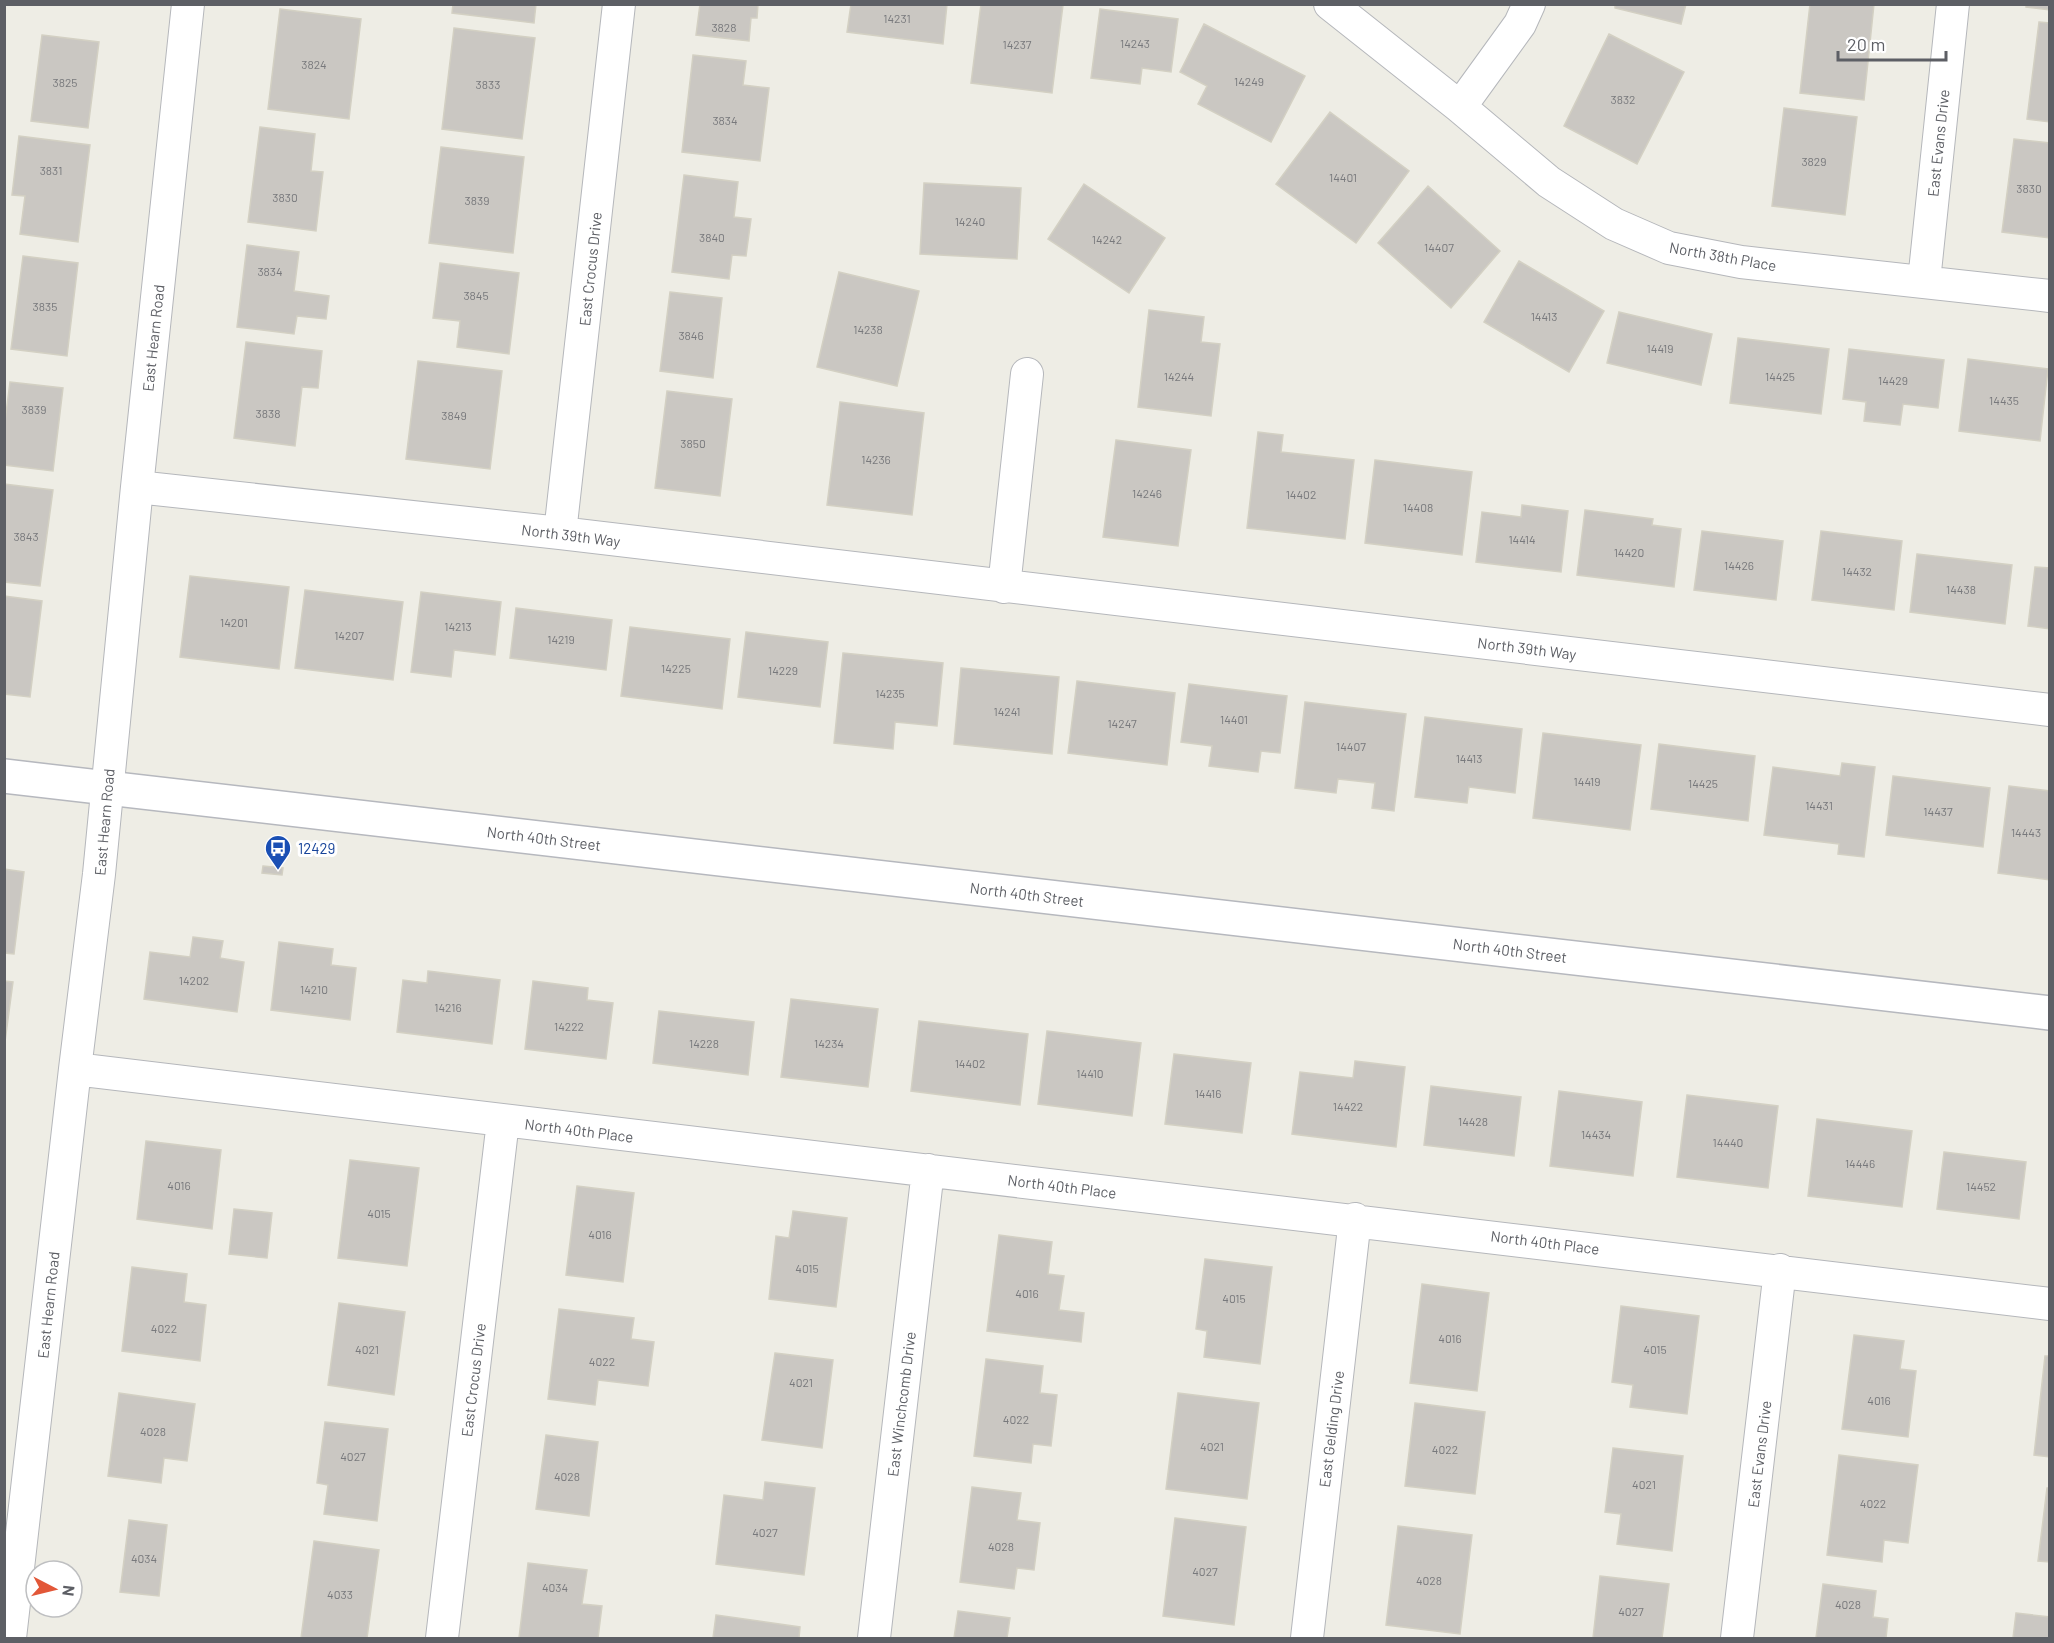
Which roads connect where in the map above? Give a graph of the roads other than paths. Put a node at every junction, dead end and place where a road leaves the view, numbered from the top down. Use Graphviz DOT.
graph roads {
  1 [pos="188,4"];
  2 [pos="619,4"];
  3 [pos="1329,4"];
  4 [pos="1529,4"];
  5 [pos="1953,4"];
  6 [pos="1460,107"];
  7 [pos="1924,282"];
  8 [pos="2049,296"];
  9 [pos="1027,374"];
  10 [pos="137,487"];
  11 [pos="560,533"];
  12 [pos="1004,587"];
  13 [pos="2049,710"];
  14 [pos="4,776"];
  15 [pos="107,787"];
  16 [pos="2049,1013"];
  17 [pos="75,1069"];
  18 [pos="503,1121"];
  19 [pos="928,1170"];
  20 [pos="1355,1219"];
  21 [pos="1780,1270"];
  22 [pos="2049,1304"];
  23 [pos="10,1638"];
  24 [pos="442,1638"];
  25 [pos="874,1638"];
  26 [pos="1307,1638"];
  27 [pos="1737,1638"];
  1 -- 10 [label="street, East Hearn Road"];
  2 -- 11 [label="street, East Crocus Drive"];
  3 -- 6 [label="street, North 38th Place"];
  4 -- 6 [label="street"];
  5 -- 7 [label="street, East Evans Drive"];
  6 -- 7 [label="street, North 38th Place"];
  7 -- 8 [label="street, North 38th Place"];
  9 -- 12 [label="street"];
  10 -- 11 [label="street, North 39th Way"];
  10 -- 15 [label="street, East Hearn Road"];
  11 -- 12 [label="street, North 39th Way"];
  12 -- 13 [label="street, North 39th Way"];
  14 -- 15 [label="main road, North 40th Street"];
  15 -- 16 [label="main road, North 40th Street"];
  15 -- 17 [label="street, East Hearn Road"];
  17 -- 18 [label="street, North 40th Place"];
  17 -- 23 [label="street, East Hearn Road"];
  18 -- 19 [label="street, North 40th Place"];
  18 -- 24 [label="street, East Crocus Drive"];
  19 -- 20 [label="street, North 40th Place"];
  19 -- 25 [label="street, East Winchcomb Drive"];
  20 -- 21 [label="street, North 40th Place"];
  20 -- 26 [label="street, East Gelding Drive"];
  21 -- 22 [label="street, North 40th Place"];
  21 -- 27 [label="street, East Evans Drive"];
}
